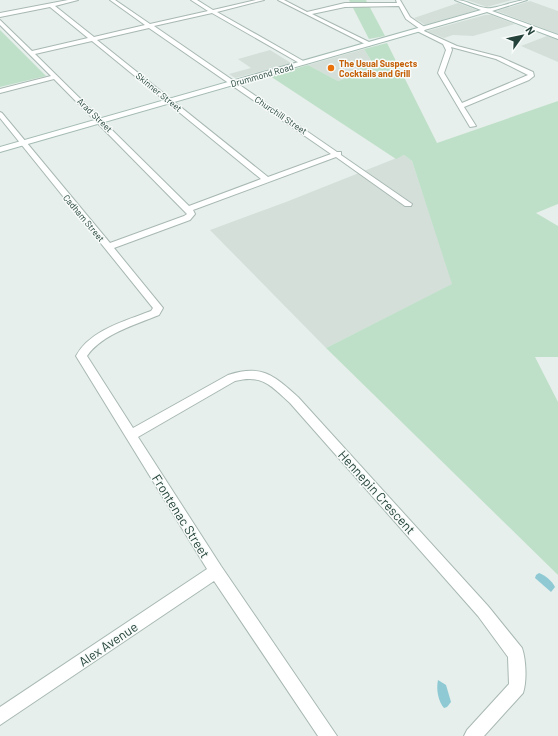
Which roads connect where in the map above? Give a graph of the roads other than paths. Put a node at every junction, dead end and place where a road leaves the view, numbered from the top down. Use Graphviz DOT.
graph roads {
  1 [pos="76,0"];
  2 [pos="112,0"];
  3 [pos="193,0"];
  4 [pos="262,0"];
  5 [pos="280,0"];
  6 [pos="458,0"];
  7 [pos="524,0"];
  8 [pos="399,2"];
  9 [pos="51,5"];
  10 [pos="213,11"];
  11 [pos="488,11"];
  12 [pos="308,13"];
  13 [pos="0,15"];
  14 [pos="0,22"];
  15 [pos="150,26"];
  16 [pos="421,30"];
  17 [pos="558,37"];
  18 [pos="92,39"];
  19 [pos="446,43"];
  20 [pos="369,44"];
  21 [pos="469,51"];
  22 [pos="31,53"];
  23 [pos="448,55"];
  24 [pos="303,63"];
  25 [pos="56,77"];
  26 [pos="234,83"];
  27 [pos="450,90"];
  28 [pos="0,91"];
  29 [pos="484,97"];
  30 [pos="170,101"];
  31 [pos="460,106"];
  32 [pos="0,114"];
  33 [pos="101,121"];
  34 [pos="472,126"];
  35 [pos="23,143"];
  36 [pos="0,150"];
  37 [pos="338,154"];
  38 [pos="267,180"];
  39 [pos="408,204"];
  40 [pos="188,208"];
  41 [pos="108,247"];
  42 [pos="145,318"];
  43 [pos="131,435"];
  44 [pos="216,571"];
  45 [pos="0,717"];
  46 [pos="328,736"];
  47 [pos="473,736"];
  1 -- 9 [label="street"];
  2 -- 15 [label="street, Churchill Street"];
  3 -- 10 [label="street"];
  4 -- 10 [label="street"];
  5 -- 12 [label="street"];
  6 -- 11 [label="main road"];
  7 -- 11 [label="main road, Drummond Road"];
  8 -- 12 [label="street"];
  8 -- 16 [label="street"];
  9 -- 13 [label="street"];
  9 -- 18 [label="street, Skinner Street"];
  10 -- 15 [label="street"];
  10 -- 24 [label="street"];
  11 -- 16 [label="main road, Drummond Road"];
  11 -- 17 [label="main road"];
  12 -- 20 [label="street"];
  14 -- 22 [label="street, Arad Street"];
  15 -- 18 [label="street"];
  15 -- 26 [label="street, Churchill Street"];
  16 -- 19 [label="street"];
  16 -- 20 [label="main road, Drummond Road"];
  18 -- 22 [label="street"];
  18 -- 30 [label="street, Skinner Street"];
  19 -- 21 [label="street"];
  19 -- 23 [label="street"];
  20 -- 24 [label="main road, Drummond Road"];
  21 -- 23 [label="street"];
  21 -- 29 [label="street"];
  22 -- 25 [label="street, Arad Street"];
  23 -- 27 [label="street"];
  24 -- 26 [label="main road, Drummond Road"];
  25 -- 28 [label="street"];
  25 -- 33 [label="street, Arad Street"];
  26 -- 30 [label="main road, Drummond Road"];
  26 -- 37 [label="street, Churchill Street"];
  27 -- 29 [label="street"];
  27 -- 31 [label="street"];
  29 -- 31 [label="street"];
  30 -- 33 [label="main road, Drummond Road"];
  30 -- 38 [label="street, Skinner Street"];
  31 -- 34 [label="street"];
  32 -- 35 [label="street, Cadham Street"];
  33 -- 35 [label="main road, Drummond Road"];
  33 -- 40 [label="street, Arad Street"];
  35 -- 36 [label="main road, Drummond Road"];
  35 -- 41 [label="street, Cadham Street"];
  37 -- 38 [label="street"];
  37 -- 39 [label="street, Churchill Street"];
  38 -- 40 [label="street"];
  40 -- 41 [label="street"];
  41 -- 42 [label="street, Cadham Street"];
  42 -- 43 [label="street, Frontenac Street"];
  43 -- 44 [label="street, Frontenac Street"];
  43 -- 47 [label="street, Hennepin Crescent"];
  44 -- 45 [label="street, Alex Avenue"];
  44 -- 46 [label="street, Frontenac Street"];
}
